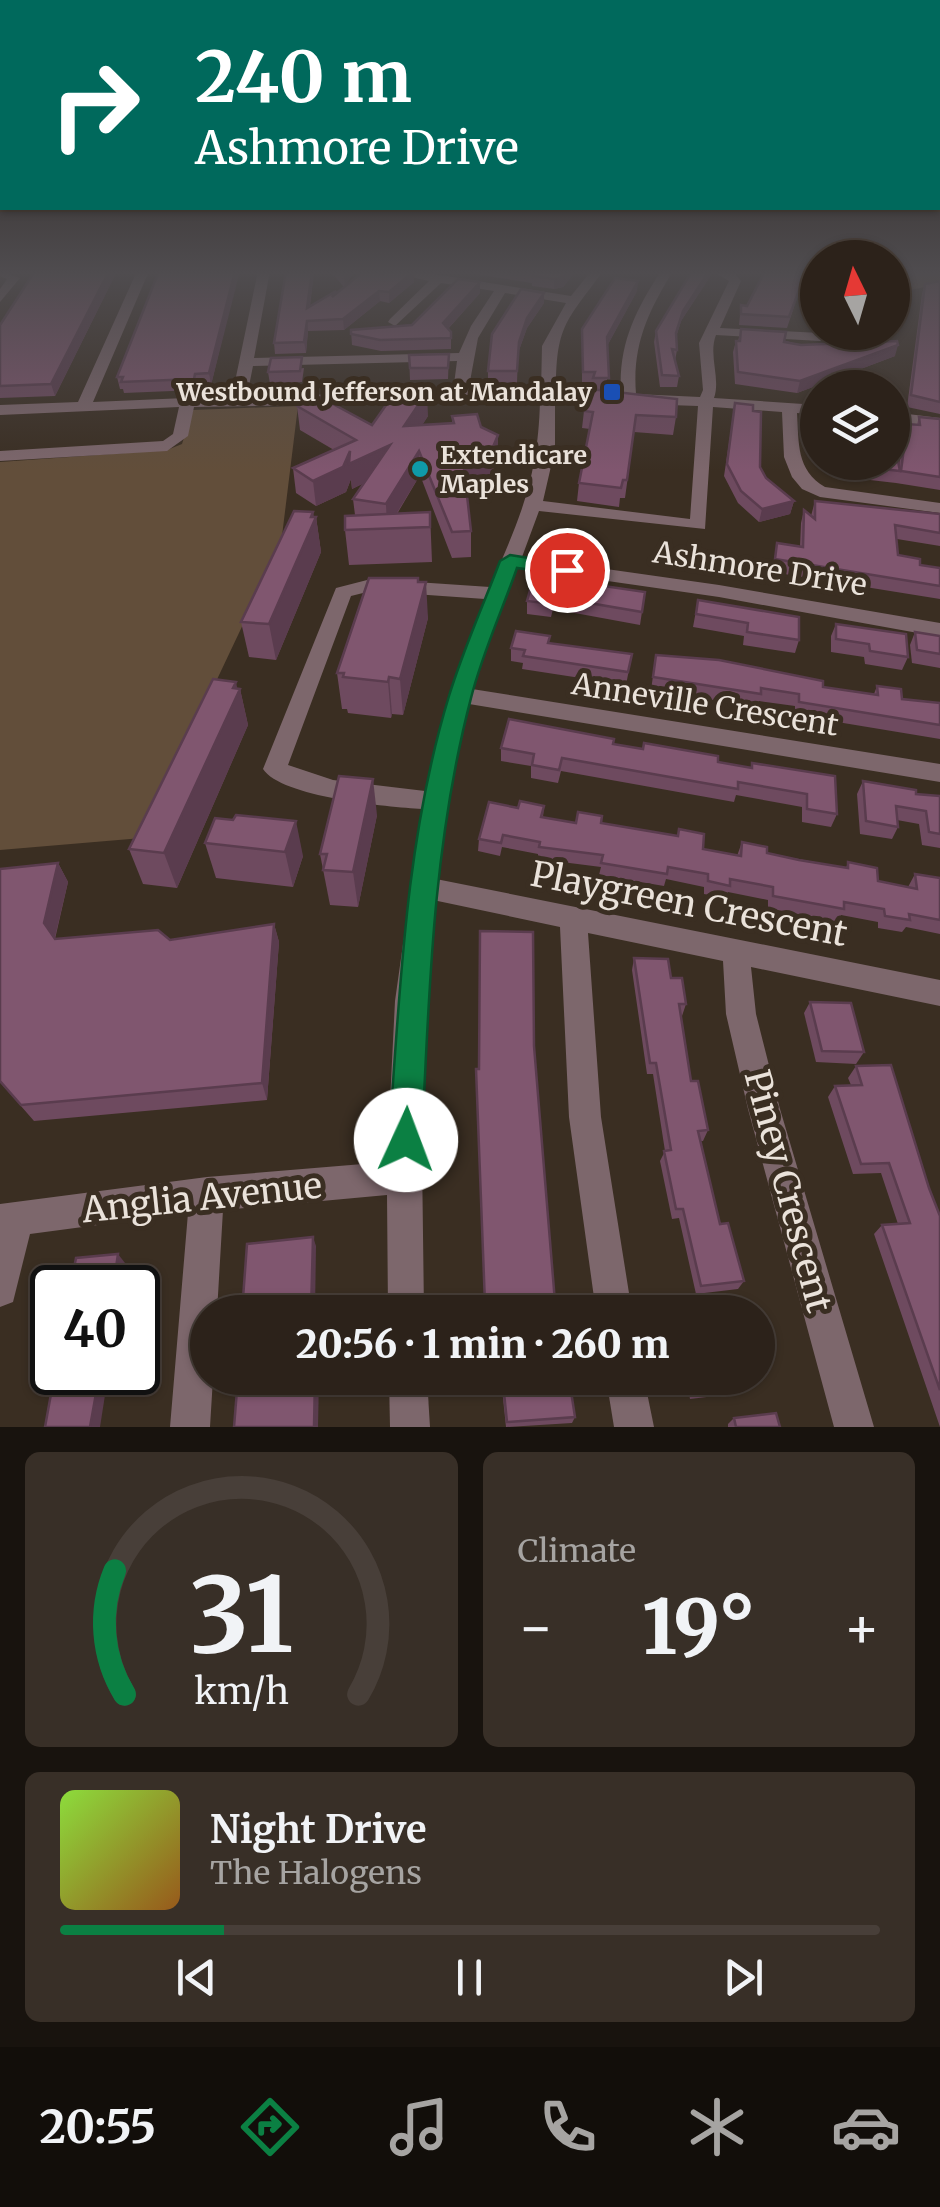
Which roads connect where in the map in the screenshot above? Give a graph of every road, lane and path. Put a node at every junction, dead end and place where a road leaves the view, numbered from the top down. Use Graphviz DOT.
graph roads {
  1 [pos="114,338"];
  2 [pos="251,338"];
  3 [pos="471,338"];
  4 [pos="551,338"];
  5 [pos="632,338"];
  6 [pos="709,338"];
  7 [pos="462,356"];
  8 [pos="246,362"];
  9 [pos="460,394"];
  10 [pos="549,394"];
  11 [pos="629,396"];
  12 [pos="240,399"];
  13 [pos="706,400"];
  14 [pos="188,402"];
  15 [pos="84,406"];
  16 [pos="789,408"];
  17 [pos="800,409"];
  18 [pos="0,410"];
  19 [pos="910,420"];
  20 [pos="940,423"];
  21 [pos="0,456"];
  22 [pos="533,506"];
  23 [pos="940,508"];
  24 [pos="510,561"];
  25 [pos="496,594"];
  26 [pos="940,630"];
  27 [pos="460,695"];
  28 [pos="940,773"];
  29 [pos="436,801"];
  30 [pos="424,887"];
  31 [pos="574,920"];
  32 [pos="736,952"];
  33 [pos="940,993"];
  34 [pos="405,1177"];
  35 [pos="207,1194"];
  36 [pos="8,1220"];
  37 [pos="0,1289"];
  38 [pos="406,1295"];
  39 [pos="611,1295"];
  40 [pos="409,1395"];
  41 [pos="628,1395"];
  42 [pos="190,1427"];
  43 [pos="410,1427"];
  44 [pos="634,1427"];
  45 [pos="854,1427"];
  1 -- 15 [label="street"];
  2 -- 8 [label="street"];
  3 -- 7 [label="street"];
  4 -- 10 [label="street"];
  5 -- 11 [label="street"];
  6 -- 13 [label="street"];
  7 -- 8 [label="street"];
  7 -- 9 [label="street"];
  8 -- 12 [label="street"];
  9 -- 10 [label="street"];
  9 -- 12 [label="street"];
  10 -- 11 [label="street"];
  10 -- 22 [label="street"];
  11 -- 13 [label="street"];
  12 -- 14 [label="street"];
  13 -- 16 [label="street"];
  13 -- 22 [label="street"];
  14 -- 15 [label="street"];
  14 -- 21 [label="street"];
  15 -- 18 [label="street"];
  16 -- 17 [label="street"];
  16 -- 23 [label="street"];
  19 -- 20 [label="street"];
  22 -- 24 [label="street"];
  24 -- 25 [label="street"];
  24 -- 26 [label="street, Ashmore Drive"];
  25 -- 27 [label="street"];
  25 -- 29 [label="street"];
  27 -- 28 [label="street, Anneville Crescent"];
  27 -- 29 [label="street"];
  29 -- 30 [label="street"];
  30 -- 31 [label="street, Playgreen Crescent"];
  30 -- 34 [label="street"];
  31 -- 32 [label="street, Playgreen Crescent"];
  31 -- 39 [label="street"];
  32 -- 33 [label="street, Playgreen Crescent"];
  32 -- 45 [label="street, Piney Crescent"];
  34 -- 35 [label="street, Anglia Avenue"];
  34 -- 38 [label="street"];
  35 -- 36 [label="street, Anglia Avenue"];
  35 -- 42 [label="street"];
  36 -- 37 [label="street"];
  40 -- 43 [label="street"];
  41 -- 44 [label="street"];
}
